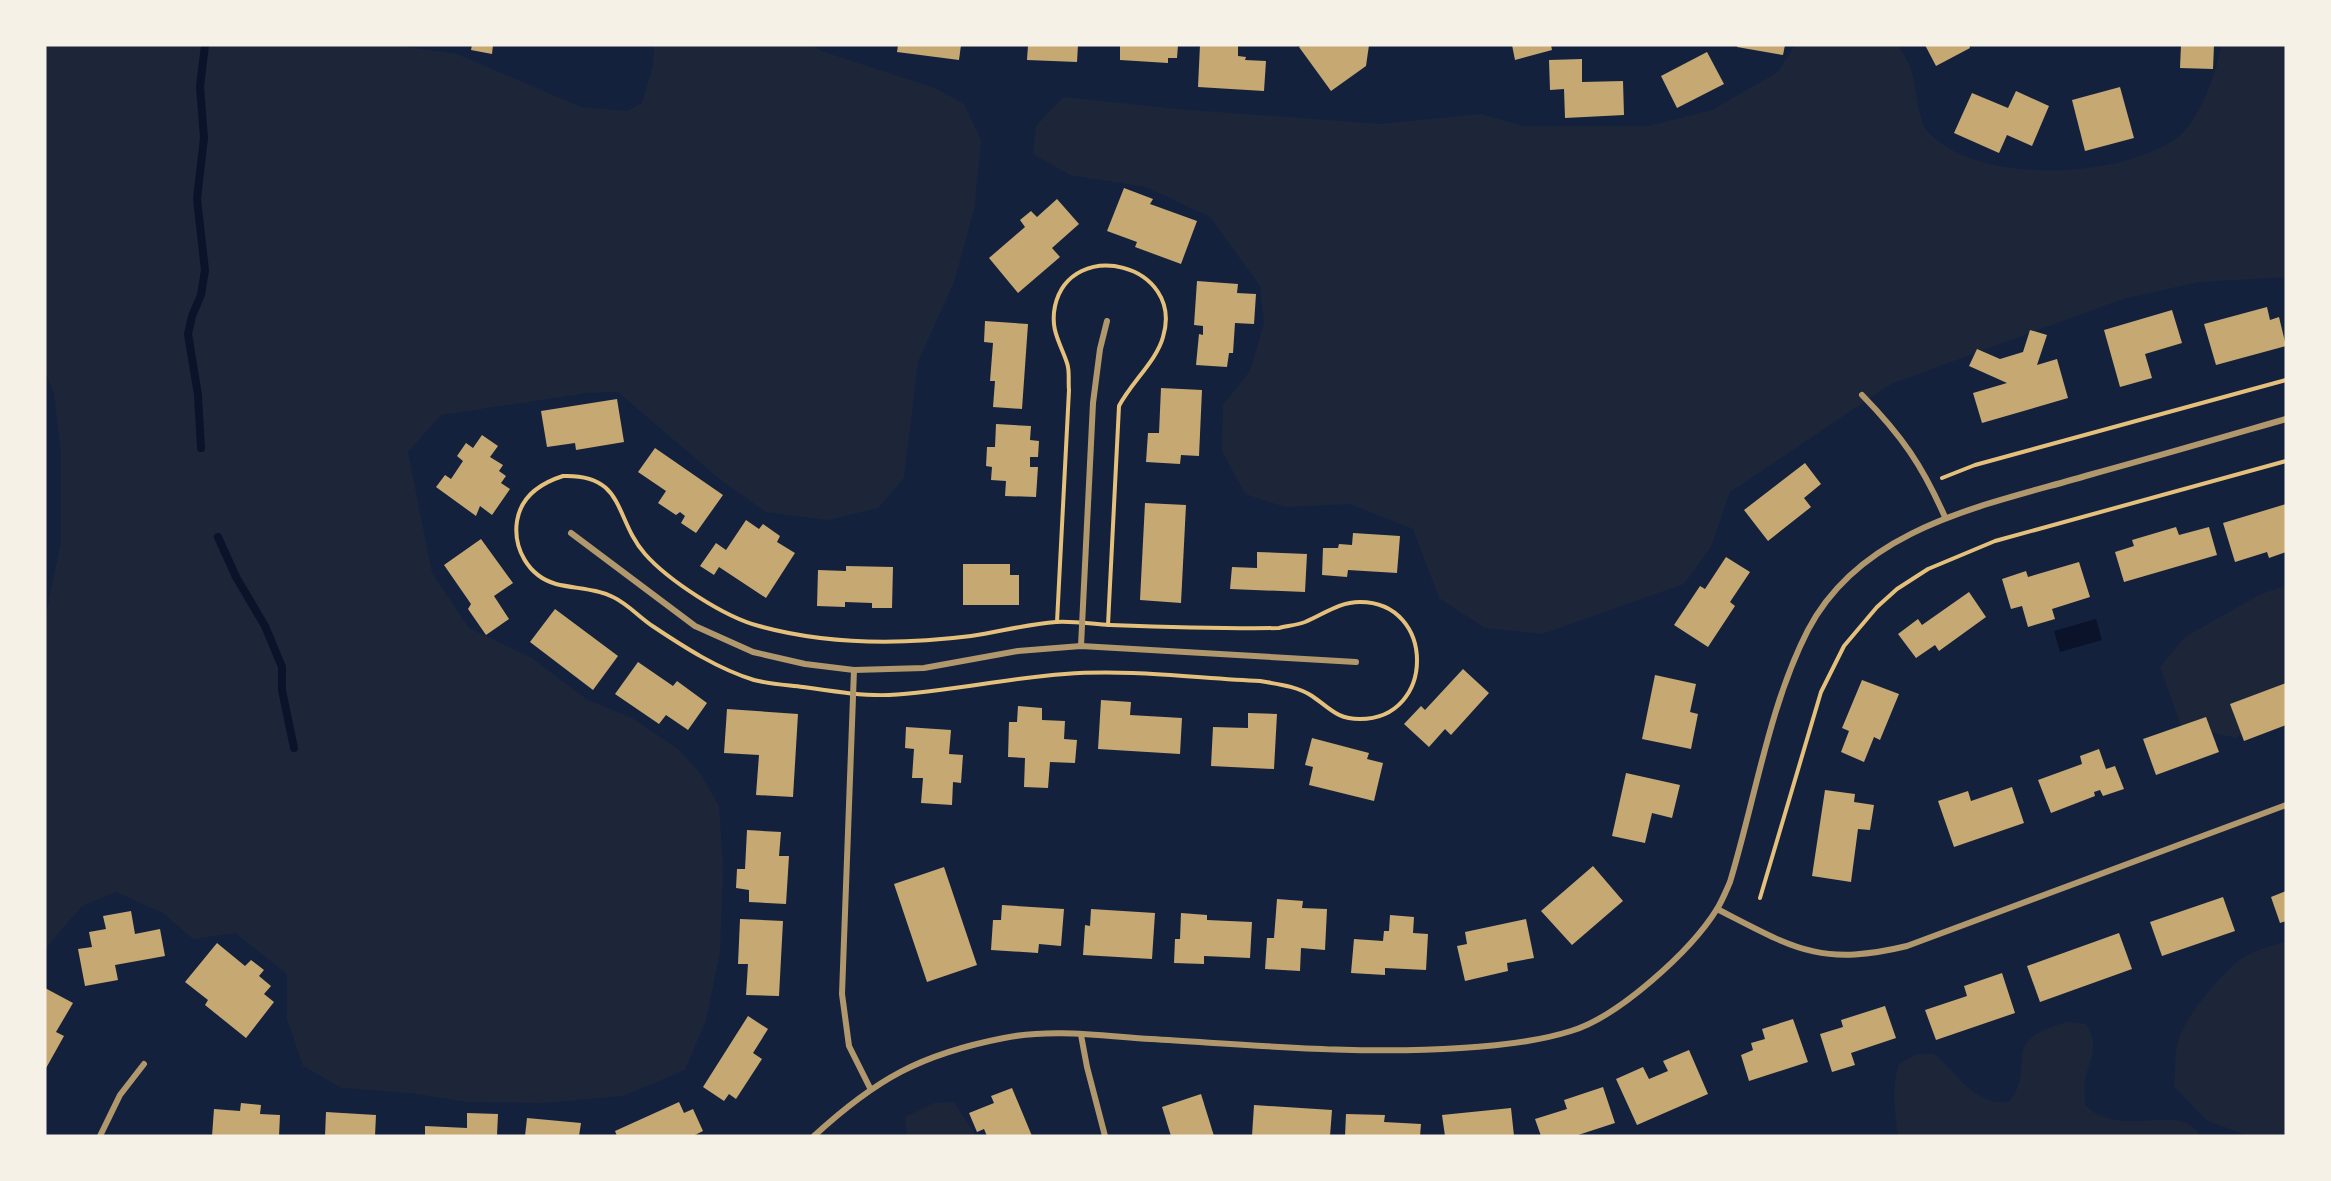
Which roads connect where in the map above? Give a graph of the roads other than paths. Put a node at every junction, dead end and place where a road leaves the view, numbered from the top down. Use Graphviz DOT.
graph roads {
  1 [pos="1107,321"];
  2 [pos="1862,395"];
  3 [pos="2286,419"];
  4 [pos="1945,517"];
  5 [pos="571,532"];
  6 [pos="1081,646"];
  7 [pos="1356,662"];
  8 [pos="854,670"];
  9 [pos="2286,805"];
  10 [pos="1717,909"];
  11 [pos="1081,1035"];
  12 [pos="144,1064"];
  13 [pos="870,1088"];
  14 [pos="100,1136"];
  15 [pos="814,1136"];
  16 [pos="1106,1136"];
  1 -- 6 [label="street"];
  2 -- 4 [label="street"];
  3 -- 4 [label="street"];
  4 -- 10 [label="street"];
  5 -- 8 [label="street"];
  6 -- 7 [label="street"];
  6 -- 8 [label="street"];
  8 -- 13 [label="street"];
  9 -- 10 [label="street"];
  10 -- 11 [label="street"];
  11 -- 13 [label="street"];
  11 -- 16 [label="street"];
  12 -- 14 [label="street"];
  13 -- 15 [label="street"];
}
